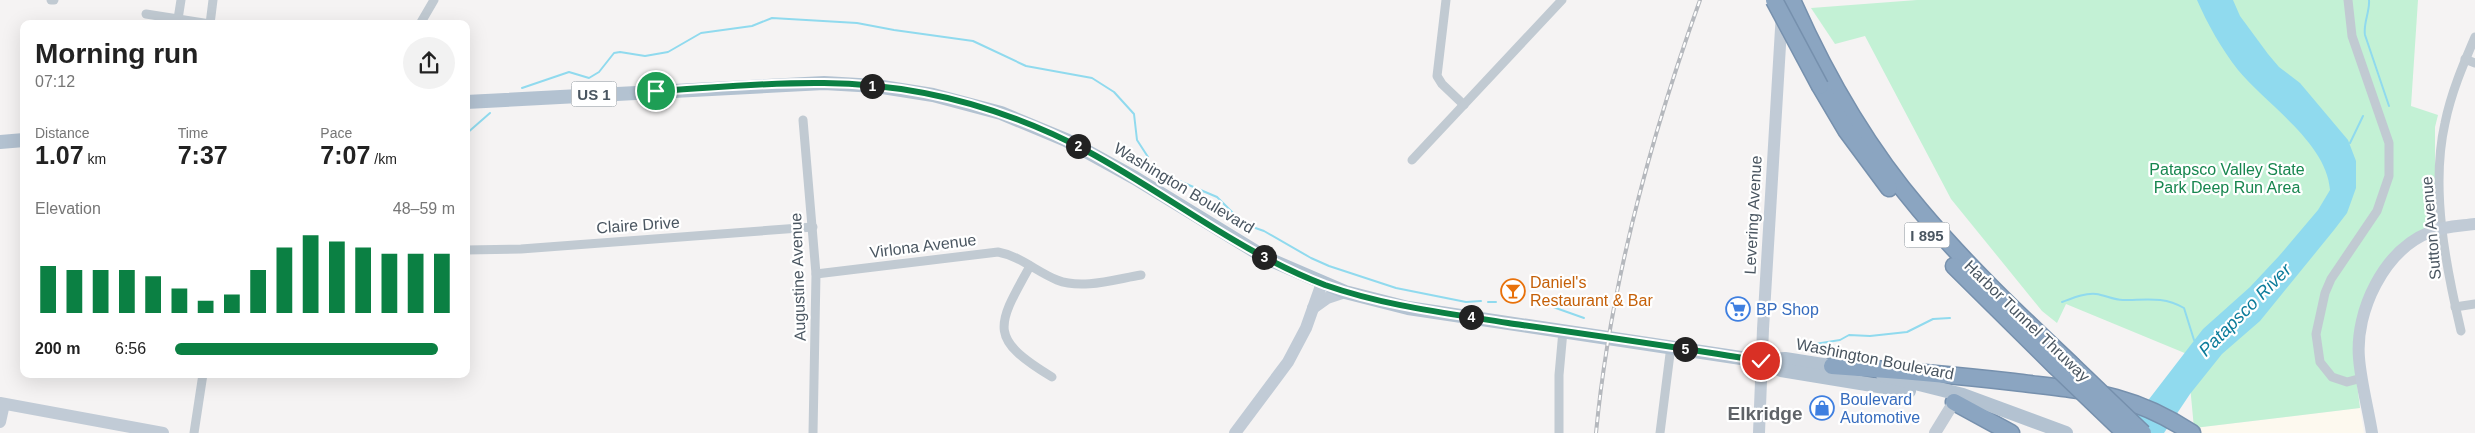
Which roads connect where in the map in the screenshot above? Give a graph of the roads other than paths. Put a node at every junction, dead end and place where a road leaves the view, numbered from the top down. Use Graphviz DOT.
graph roads {
  1 [pos="181,0"];
  2 [pos="213,0"];
  3 [pos="434,0"];
  4 [pos="1446,0"];
  5 [pos="1562,0"];
  6 [pos="1774,0"];
  7 [pos="1783,0"];
  8 [pos="1792,0"];
  9 [pos="2348,0"];
  10 [pos="146,14"];
  11 [pos="178,19"];
  12 [pos="184,20"];
  13 [pos="210,20"];
  14 [pos="422,20"];
  15 [pos="2475,37"];
  16 [pos="2466,59"];
  17 [pos="2475,63"];
  18 [pos="1825,83"];
  19 [pos="470,102"];
  20 [pos="1464,104"];
  21 [pos="802,120"];
  22 [pos="20,140"];
  23 [pos="0,142"];
  24 [pos="1412,160"];
  25 [pos="2475,224"];
  26 [pos="812,228"];
  27 [pos="2443,228"];
  28 [pos="470,250"];
  29 [pos="1030,266"];
  30 [pos="816,274"];
  31 [pos="1142,275"];
  32 [pos="1322,283"];
  33 [pos="1346,292"];
  34 [pos="2475,304"];
  35 [pos="2455,307"];
  36 [pos="1313,308"];
  37 [pos="1563,331"];
  38 [pos="2461,331"];
  39 [pos="1671,346"];
  40 [pos="1761,361"];
  41 [pos="1832,366"];
  42 [pos="1052,377"];
  43 [pos="202,378"];
  44 [pos="2362,378"];
  45 [pos="1954,402"];
  46 [pos="2,404"];
  47 [pos="0,422"];
  48 [pos="163,433"];
  49 [pos="194,433"];
  50 [pos="813,433"];
  51 [pos="1235,433"];
  52 [pos="1559,433"];
  53 [pos="1660,433"];
  54 [pos="1759,433"];
  55 [pos="1935,433"];
  56 [pos="2011,433"];
  57 [pos="2040,433"];
  58 [pos="2066,433"];
  59 [pos="2125,433"];
  60 [pos="2143,433"];
  61 [pos="2192,433"];
  62 [pos="2372,433"];
  1 -- 11 [label="street"];
  2 -- 13 [label="street"];
  3 -- 14 [label="street"];
  4 -- 20 [label="street"];
  5 -- 20 [label="street"];
  6 -- 18 [label="highway, Harbor Tunnel Thruway / I 895, bridge"];
  7 -- 40 [label="street, Levering Avenue"];
  8 -- 18 [label="highway, Harbor Tunnel Thruway / I 895"];
  9 -- 44 [label="street"];
  10 -- 11 [label="street"];
  11 -- 12 [label="street"];
  15 -- 16 [label="street, Sutton Avenue"];
  16 -- 17 [label="street"];
  16 -- 27 [label="street, Sutton Avenue"];
  18 -- 59 [label="highway, Harbor Tunnel Thruway / I 895, bridge"];
  18 -- 60 [label="highway, Harbor Tunnel Thruway / I 895, bridge"];
  19 -- 32 [label="main road, Washington Boulevard / US 1"];
  20 -- 24 [label="street"];
  21 -- 26 [label="street, Augustine Avenue"];
  22 -- 23 [label="main road"];
  25 -- 27 [label="street"];
  26 -- 28 [label="street, Claire Drive"];
  26 -- 30 [label="street, Augustine Avenue"];
  27 -- 35 [label="street, Sutton Avenue"];
  27 -- 44 [label="street"];
  29 -- 30 [label="street, Virlona Avenue"];
  29 -- 31 [label="street, Virlona Avenue"];
  29 -- 42 [label="street"];
  30 -- 50 [label="street, Augustine Avenue"];
  32 -- 33 [label="main road, Washington Boulevard / US 1"];
  32 -- 36 [label="street"];
  33 -- 36 [label="street"];
  33 -- 37 [label="main road, Washington Boulevard / US 1"];
  34 -- 35 [label="street"];
  35 -- 38 [label="street, Sutton Avenue"];
  36 -- 51 [label="street"];
  37 -- 39 [label="main road, Washington Boulevard / US 1"];
  37 -- 52 [label="street"];
  39 -- 40 [label="main road, Washington Boulevard / US 1"];
  39 -- 53 [label="street"];
  40 -- 41 [label="main road, Washington Boulevard / US 1"];
  40 -- 45 [label="main road, Washington Boulevard / US 1"];
  40 -- 54 [label="street, Levering Avenue"];
  41 -- 58 [label="main road, Washington Boulevard / US 1"];
  41 -- 61 [label="highway"];
  43 -- 49 [label="street"];
  44 -- 62 [label="street"];
  45 -- 55 [label="street"];
  45 -- 56 [label="highway"];
  45 -- 57 [label="main road, Washington Boulevard / US 1"];
  46 -- 47 [label="street"];
  46 -- 48 [label="street"];
}
